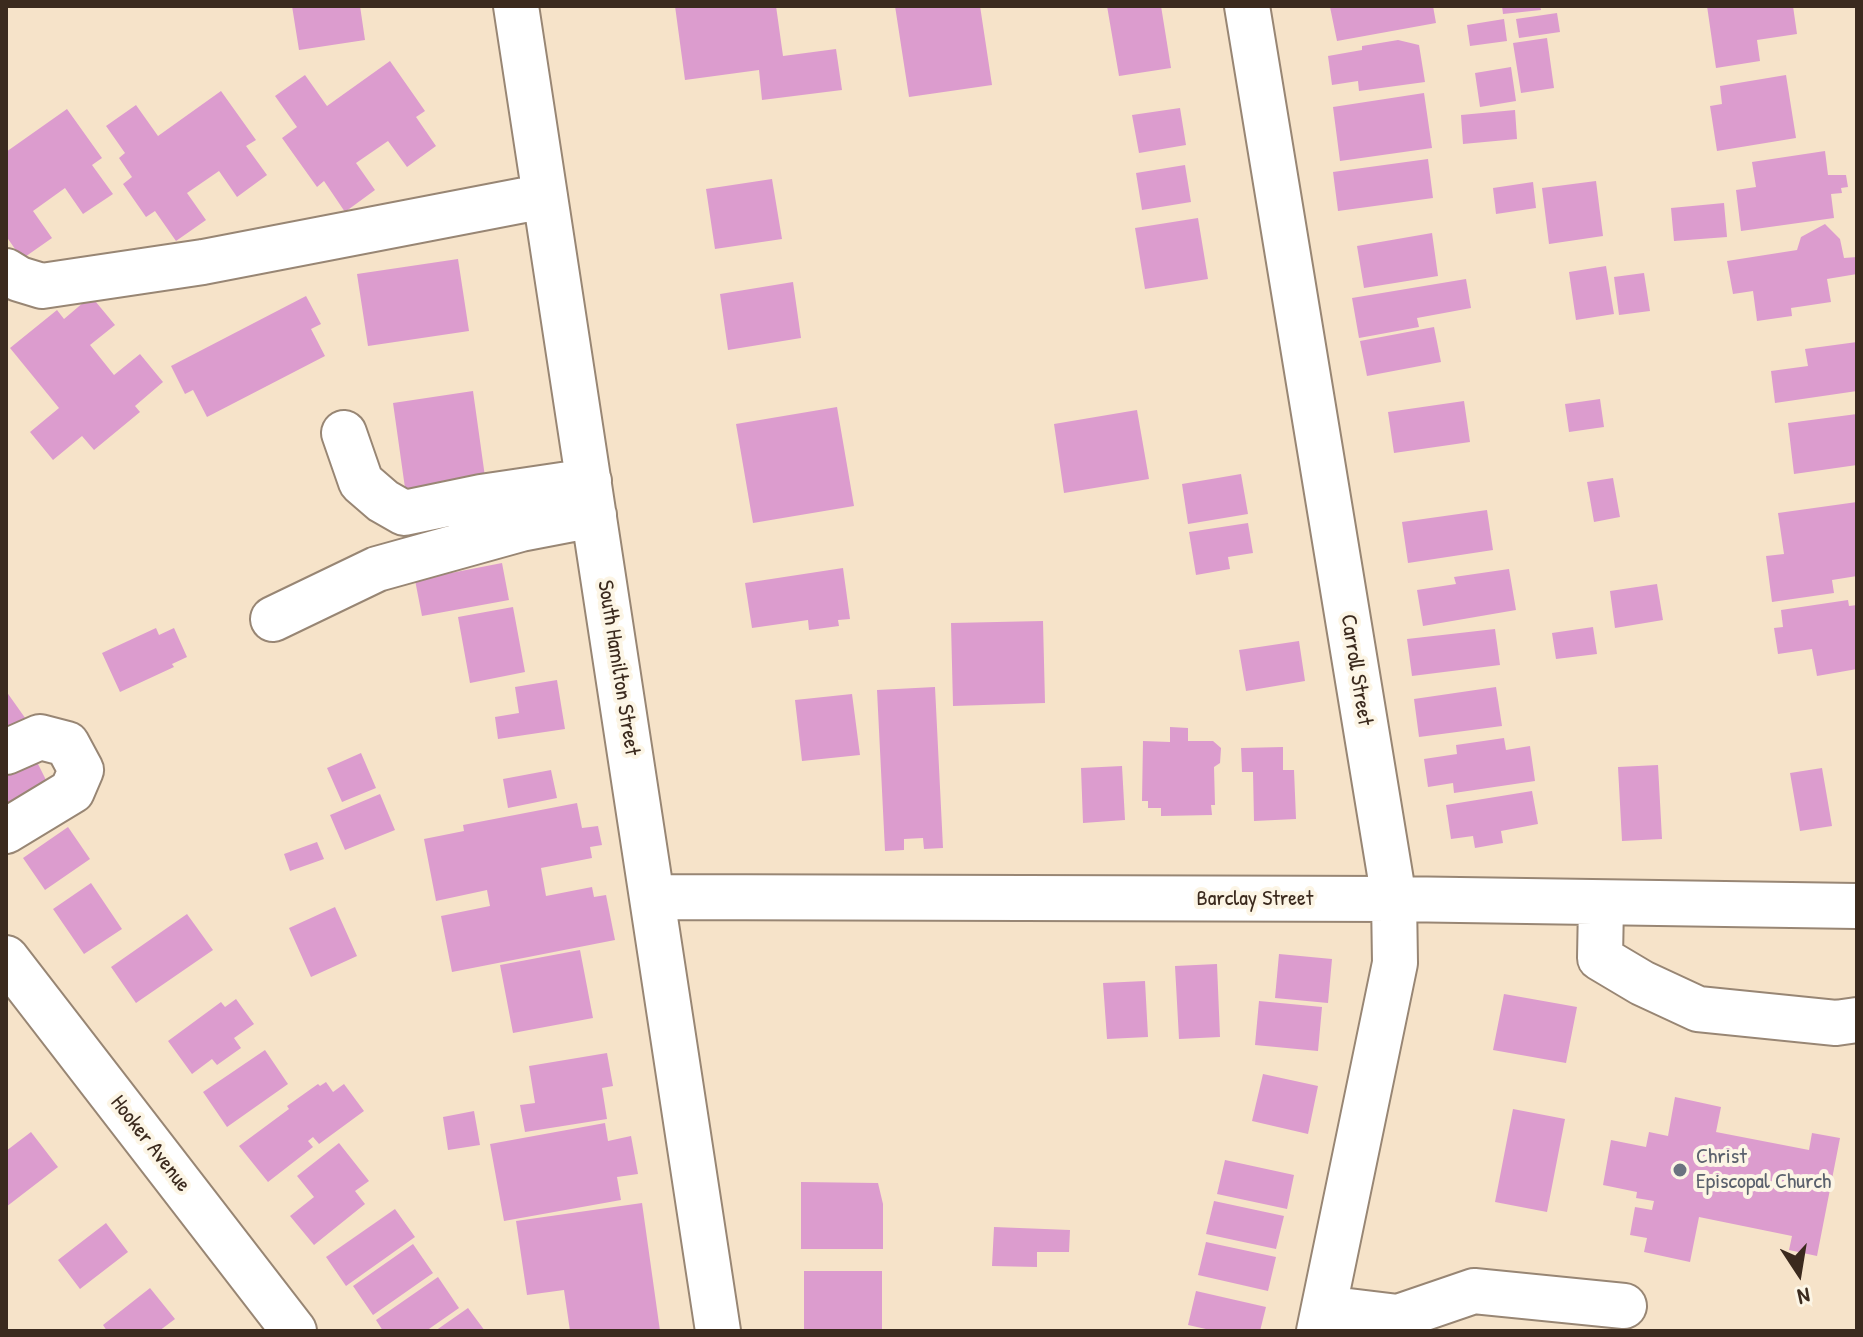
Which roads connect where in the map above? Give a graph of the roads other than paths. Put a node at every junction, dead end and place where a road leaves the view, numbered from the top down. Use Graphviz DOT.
graph roads {
  1 [pos="516,6"];
  2 [pos="1247,6"];
  3 [pos="545,196"];
  4 [pos="6,271"];
  5 [pos="344,433"];
  6 [pos="591,498"];
  7 [pos="273,619"];
  8 [pos="6,752"];
  9 [pos="6,831"];
  10 [pos="653,897"];
  11 [pos="1394,899"];
  12 [pos="1601,904"];
  13 [pos="1857,906"];
  14 [pos="6,958"];
  15 [pos="1857,1020"];
  16 [pos="1624,1306"];
  17 [pos="1321,1320"];
  18 [pos="294,1331"];
  19 [pos="718,1331"];
  1 -- 3 [label="street, South Hamilton Street"];
  2 -- 11 [label="street, Carroll Street"];
  3 -- 4 [label="street"];
  3 -- 6 [label="street, South Hamilton Street"];
  5 -- 6 [label="street"];
  6 -- 7 [label="street"];
  6 -- 10 [label="street, South Hamilton Street"];
  8 -- 9 [label="street"];
  10 -- 11 [label="street, Barclay Street"];
  10 -- 19 [label="street, South Hamilton Street"];
  11 -- 12 [label="street, Barclay Street"];
  11 -- 17 [label="street, Carroll Street"];
  12 -- 13 [label="street, Barclay Street"];
  12 -- 15 [label="street"];
  14 -- 18 [label="street, Hooker Avenue"];
  16 -- 17 [label="street"];
}
